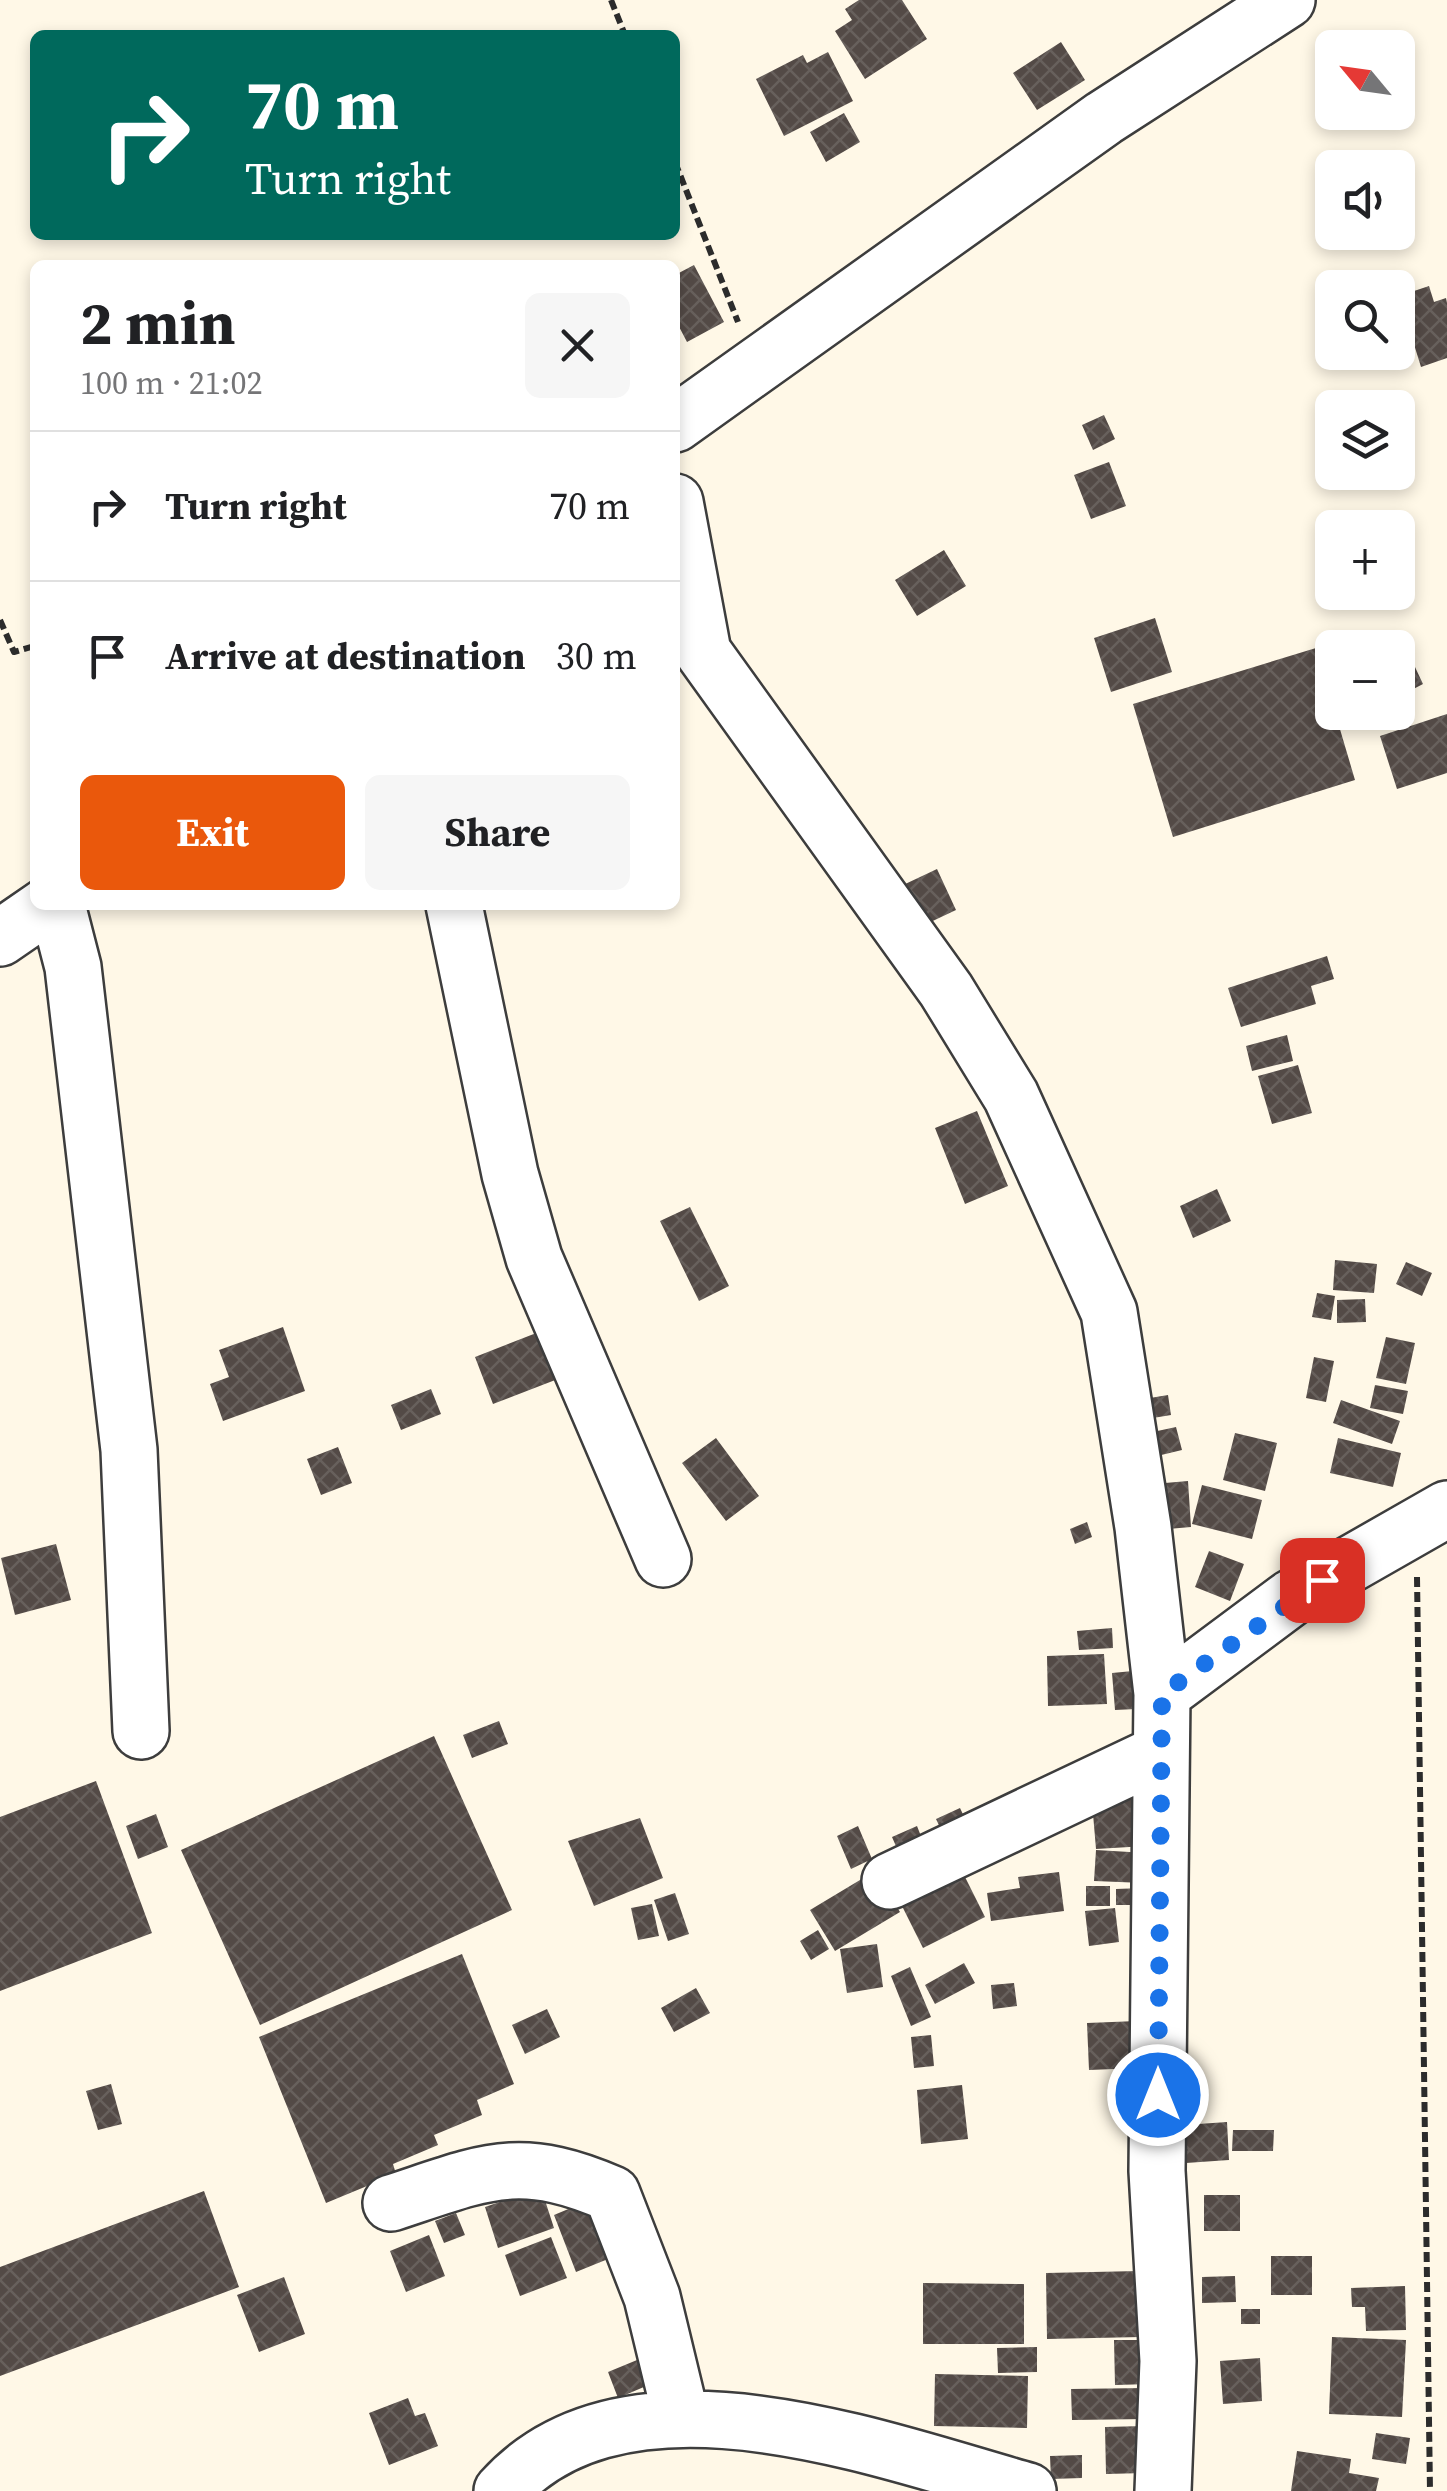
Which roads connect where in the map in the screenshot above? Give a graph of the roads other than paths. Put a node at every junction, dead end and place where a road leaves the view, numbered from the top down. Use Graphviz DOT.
graph roads {
  1 [pos="1287,0"];
  2 [pos="680,420"];
  3 [pos="680,529"];
  4 [pos="41,910"];
  5 [pos="58,910"];
  6 [pos="455,910"];
  7 [pos="0,938"];
  8 [pos="1432,1517"];
  9 [pos="663,1559"];
  10 [pos="1162,1694"];
  11 [pos="141,1731"];
  12 [pos="1160,1753"];
  13 [pos="890,1881"];
  14 [pos="390,2203"];
  15 [pos="681,2417"];
  16 [pos="502,2491"];
  17 [pos="1028,2491"];
  18 [pos="1164,2491"];
  1 -- 2 [label="street"];
  3 -- 10 [label="street"];
  4 -- 7 [label="street"];
  5 -- 11 [label="street"];
  6 -- 9 [label="street"];
  8 -- 10 [label="street"];
  10 -- 12 [label="street"];
  12 -- 13 [label="street"];
  12 -- 18 [label="street"];
  14 -- 15 [label="street"];
  15 -- 16 [label="street"];
  15 -- 17 [label="street"];
}
